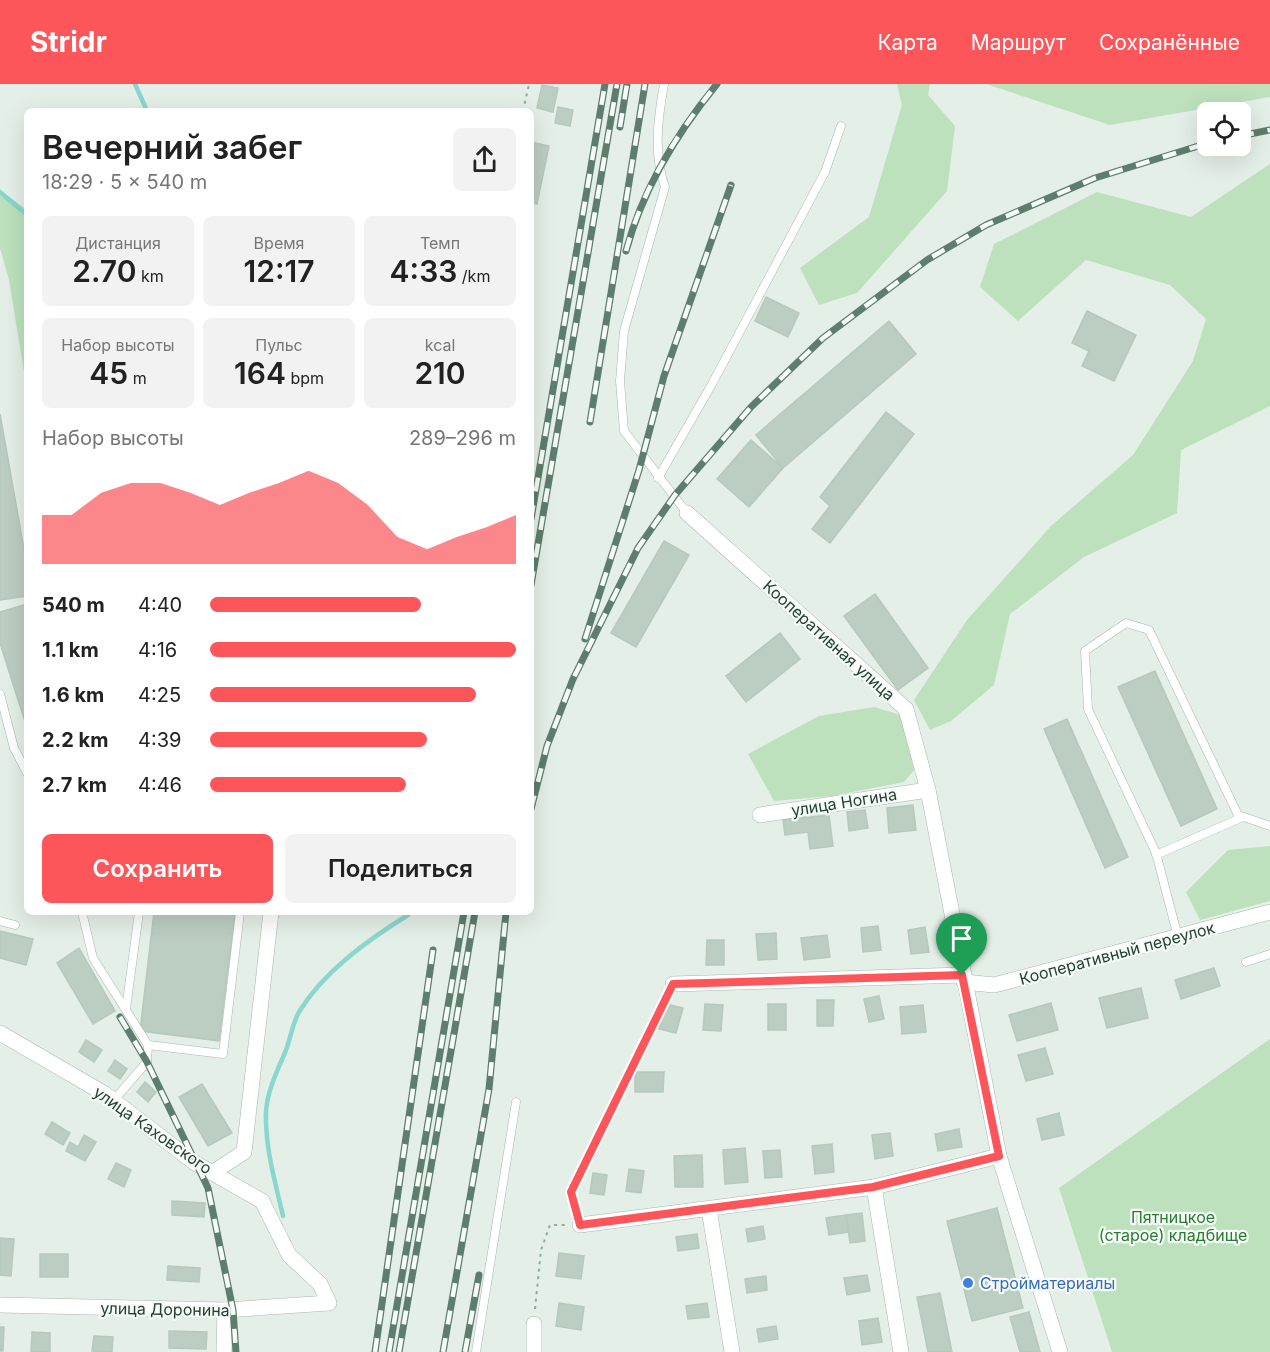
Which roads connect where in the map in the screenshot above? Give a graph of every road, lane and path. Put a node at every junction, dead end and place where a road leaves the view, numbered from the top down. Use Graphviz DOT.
graph roads {
  1 [pos="529,84"];
  2 [pos="664,84"];
  3 [pos="524,108"];
  4 [pos="841,126"];
  5 [pos="658,478"];
  6 [pos="687,513"];
  7 [pos="0,694"];
  8 [pos="24,767"];
  9 [pos="928,789"];
  10 [pos="760,815"];
  11 [pos="1243,817"];
  12 [pos="1270,826"];
  13 [pos="1156,855"];
  14 [pos="1270,912"];
  15 [pos="83,915"];
  16 [pos="139,915"];
  17 [pos="240,915"];
  18 [pos="271,915"];
  19 [pos="0,921"];
  20 [pos="15,925"];
  21 [pos="1178,937"];
  22 [pos="1270,954"];
  23 [pos="1246,962"];
  24 [pos="963,979"];
  25 [pos="673,984"];
  26 [pos="126,1009"];
  27 [pos="0,1033"];
  28 [pos="148,1045"];
  29 [pos="113,1101"];
  30 [pos="516,1102"];
  31 [pos="999,1156"];
  32 [pos="212,1173"];
  33 [pos="873,1187"];
  34 [pos="709,1209"];
  35 [pos="580,1225"];
  36 [pos="329,1303"];
  37 [pos="0,1305"];
  38 [pos="225,1310"];
  39 [pos="534,1324"];
  40 [pos="224,1352"];
  41 [pos="476,1352"];
  42 [pos="534,1352"];
  43 [pos="732,1352"];
  44 [pos="901,1352"];
  45 [pos="1060,1352"];
  1 -- 3 [label="path"];
  2 -- 5 [label="lane"];
  4 -- 5 [label="lane"];
  5 -- 6 [label="lane"];
  6 -- 9 [label="street, Кооперативная улица"];
  7 -- 8 [label="lane"];
  9 -- 10 [label="street, улица Ногина"];
  9 -- 24 [label="street, Кооперативная улица"];
  11 -- 12 [label="lane"];
  11 -- 13 [label="lane"];
  11 -- 13 [label="lane"];
  13 -- 21 [label="lane"];
  14 -- 21 [label="street, Кооперативный переулок"];
  15 -- 26 [label="lane"];
  16 -- 26 [label="lane"];
  17 -- 28 [label="lane"];
  18 -- 32 [label="street"];
  19 -- 20 [label="lane"];
  21 -- 24 [label="street, Кооперативный переулок"];
  22 -- 23 [label="lane"];
  24 -- 25 [label="street, Кооперативный переулок"];
  24 -- 31 [label="street, Кооперативная улица"];
  25 -- 35 [label="path"];
  26 -- 28 [label="lane"];
  27 -- 29 [label="street, улица Каховского"];
  28 -- 29 [label="lane"];
  29 -- 32 [label="street, улица Каховского"];
  30 -- 41 [label="lane"];
  31 -- 33 [label="street"];
  31 -- 45 [label="street, Кооперативная улица"];
  32 -- 36 [label="street, улица Каховского"];
  33 -- 34 [label="street"];
  33 -- 44 [label="street"];
  34 -- 35 [label="street"];
  34 -- 43 [label="street"];
  35 -- 39 [label="path"];
  36 -- 38 [label="street, улица Доронина"];
  37 -- 38 [label="street, улица Доронина"];
  38 -- 40 [label="street"];
  39 -- 42 [label="street"];
}
